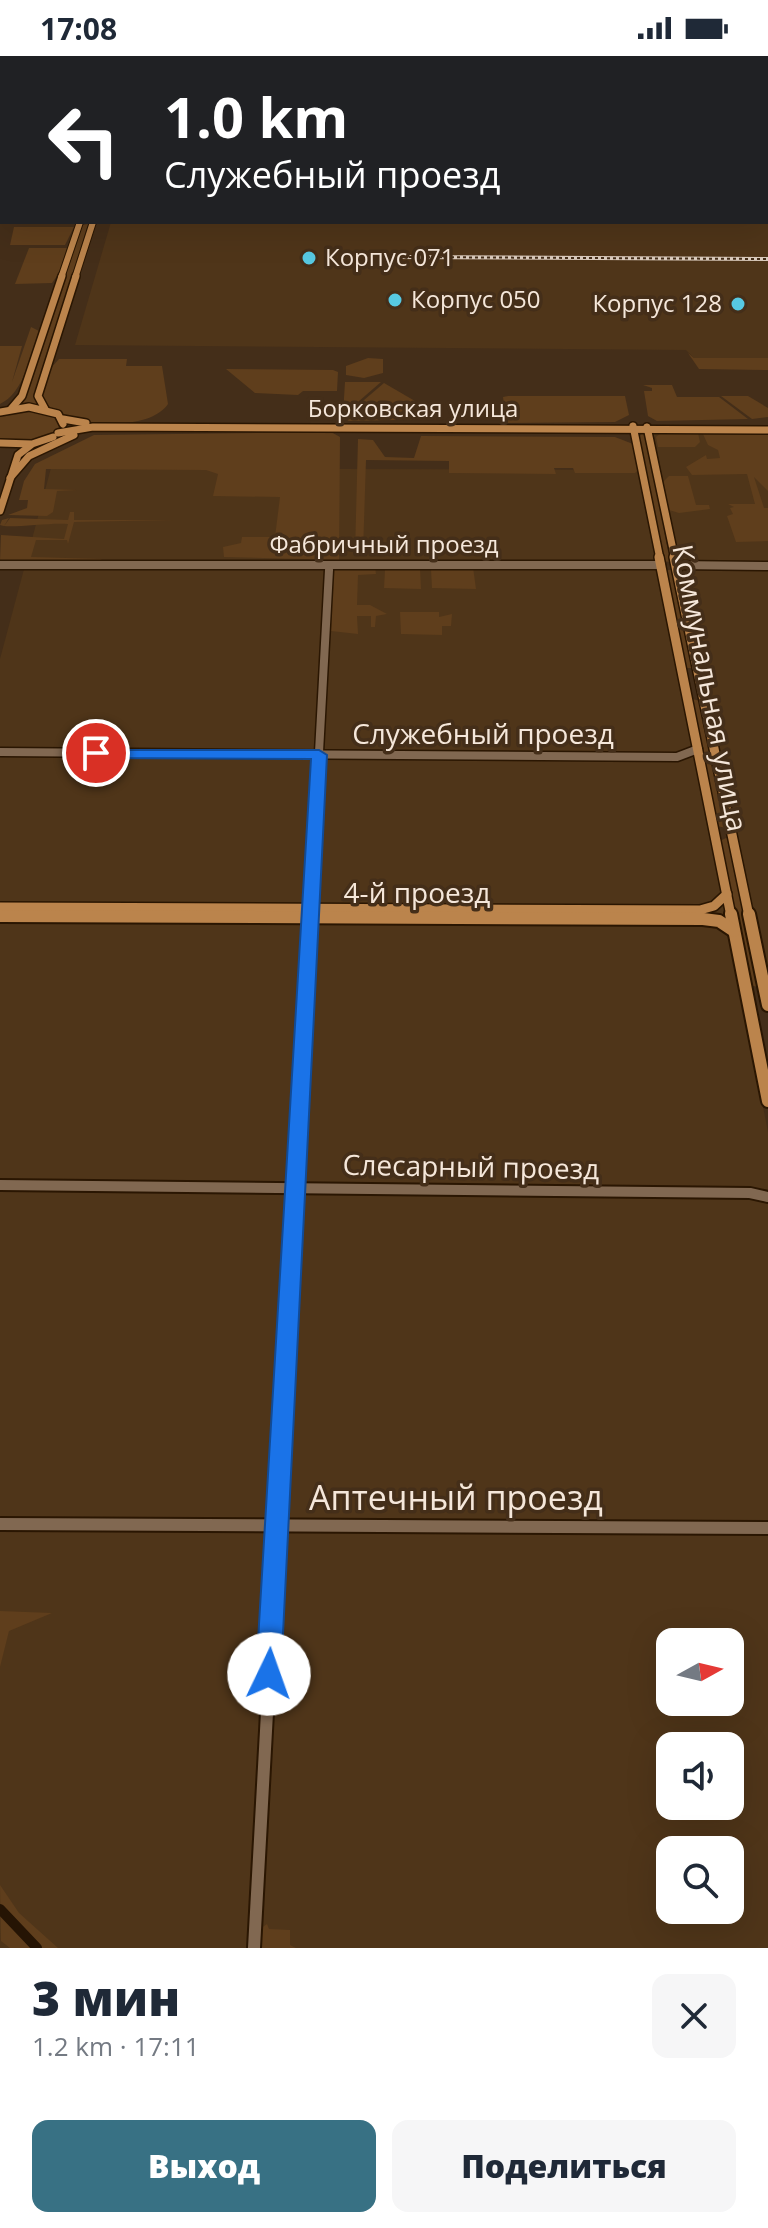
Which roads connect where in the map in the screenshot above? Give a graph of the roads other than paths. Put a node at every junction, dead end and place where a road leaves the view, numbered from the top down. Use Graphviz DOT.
graph roads {
  1 [pos="79,224"];
  2 [pos="93,224"];
  3 [pos="30,370"];
  4 [pos="0,406"];
  5 [pos="11,409"];
  6 [pos="45,409"];
  7 [pos="0,412"];
  8 [pos="63,419"];
  9 [pos="340,426"];
  10 [pos="146,428"];
  11 [pos="634,428"];
  12 [pos="647,428"];
  13 [pos="768,428"];
  14 [pos="58,433"];
  15 [pos="3,444"];
  16 [pos="32,444"];
  17 [pos="10,478"];
  18 [pos="0,488"];
  19 [pos="0,511"];
  20 [pos="0,565"];
  21 [pos="661,565"];
  22 [pos="676,565"];
  23 [pos="768,566"];
  24 [pos="329,570"];
  25 [pos="685,688"];
  26 [pos="703,694"];
  27 [pos="688,700"];
  28 [pos="698,749"];
  29 [pos="0,752"];
  30 [pos="319,755"];
  31 [pos="677,757"];
  32 [pos="703,770"];
  33 [pos="715,833"];
  34 [pos="732,833"];
  35 [pos="727,894"];
  36 [pos="0,907"];
  37 [pos="310,912"];
  38 [pos="494,913"];
  39 [pos="0,916"];
  40 [pos="734,931"];
  41 [pos="746,990"];
  42 [pos="765,990"];
  43 [pos="768,1005"];
  44 [pos="767,1094"];
  45 [pos="0,1185"];
  46 [pos="768,1187"];
  47 [pos="295,1189"];
  48 [pos="750,1193"];
  49 [pos="768,1197"];
  50 [pos="0,1524"];
  51 [pos="277,1525"];
  52 [pos="768,1528"];
  53 [pos="254,1948"];
  1 -- 3 [label="main road"];
  2 -- 6 [label="main road"];
  3 -- 4 [label="main road"];
  3 -- 5 [label="main road"];
  5 -- 6 [label="main road"];
  5 -- 7 [label="main road"];
  6 -- 8 [label="main road"];
  8 -- 9 [label="main road, Борковская улица"];
  8 -- 14 [label="main road"];
  9 -- 10 [label="main road, Борковская улица"];
  9 -- 11 [label="main road, Борковская улица"];
  10 -- 14 [label="main road, Борковская улица"];
  10 -- 17 [label="main road"];
  11 -- 12 [label="main road, Борковская улица"];
  11 -- 21 [label="main road, Коммунальная улица"];
  12 -- 13 [label="main road, Борковская улица"];
  12 -- 22 [label="main road, Коммунальная улица"];
  14 -- 16 [label="main road, Борковская улица"];
  15 -- 16 [label="main road"];
  15 -- 18 [label="main road"];
  16 -- 17 [label="main road"];
  17 -- 19 [label="main road"];
  20 -- 21 [label="street, Фабричный проезд"];
  21 -- 22 [label="main road, Фабричный проезд"];
  21 -- 25 [label="main road, Коммунальная улица"];
  22 -- 23 [label="street, Фабричный проезд"];
  22 -- 26 [label="main road, Коммунальная улица"];
  24 -- 30 [label="street"];
  25 -- 26 [label="main road"];
  25 -- 27 [label="main road, Коммунальная улица"];
  26 -- 27 [label="main road"];
  26 -- 34 [label="main road, Коммунальная улица"];
  27 -- 28 [label="main road, Коммунальная улица"];
  28 -- 31 [label="street, Служебный проезд"];
  28 -- 32 [label="main road, Коммунальная улица"];
  29 -- 30 [label="street, Служебный проезд"];
  30 -- 31 [label="street, Служебный проезд"];
  30 -- 37 [label="street"];
  31 -- 32 [label="street, Служебный проезд"];
  32 -- 33 [label="main road, Коммунальная улица"];
  33 -- 34 [label="main road"];
  33 -- 35 [label="main road, Коммунальная улица"];
  34 -- 42 [label="main road, Коммунальная улица"];
  35 -- 38 [label="main road, 4-й проезд"];
  35 -- 40 [label="main road, Коммунальная улица"];
  36 -- 37 [label="main road, 4-й проезд"];
  37 -- 38 [label="main road, 4-й проезд"];
  37 -- 39 [label="main road, 4-й проезд"];
  37 -- 47 [label="street"];
  38 -- 40 [label="main road, 4-й проезд"];
  40 -- 41 [label="main road, Коммунальная улица"];
  41 -- 42 [label="main road"];
  41 -- 44 [label="main road, Коммунальная улица"];
  42 -- 43 [label="main road, Коммунальная улица"];
  45 -- 47 [label="street, Слесарный проезд"];
  46 -- 48 [label="street, Слесарный проезд"];
  47 -- 48 [label="street, Слесарный проезд"];
  47 -- 51 [label="street"];
  48 -- 49 [label="street, Слесарный проезд"];
  50 -- 51 [label="street, Аптечный проезд"];
  51 -- 52 [label="street, Аптечный проезд"];
  51 -- 53 [label="street"];
}
